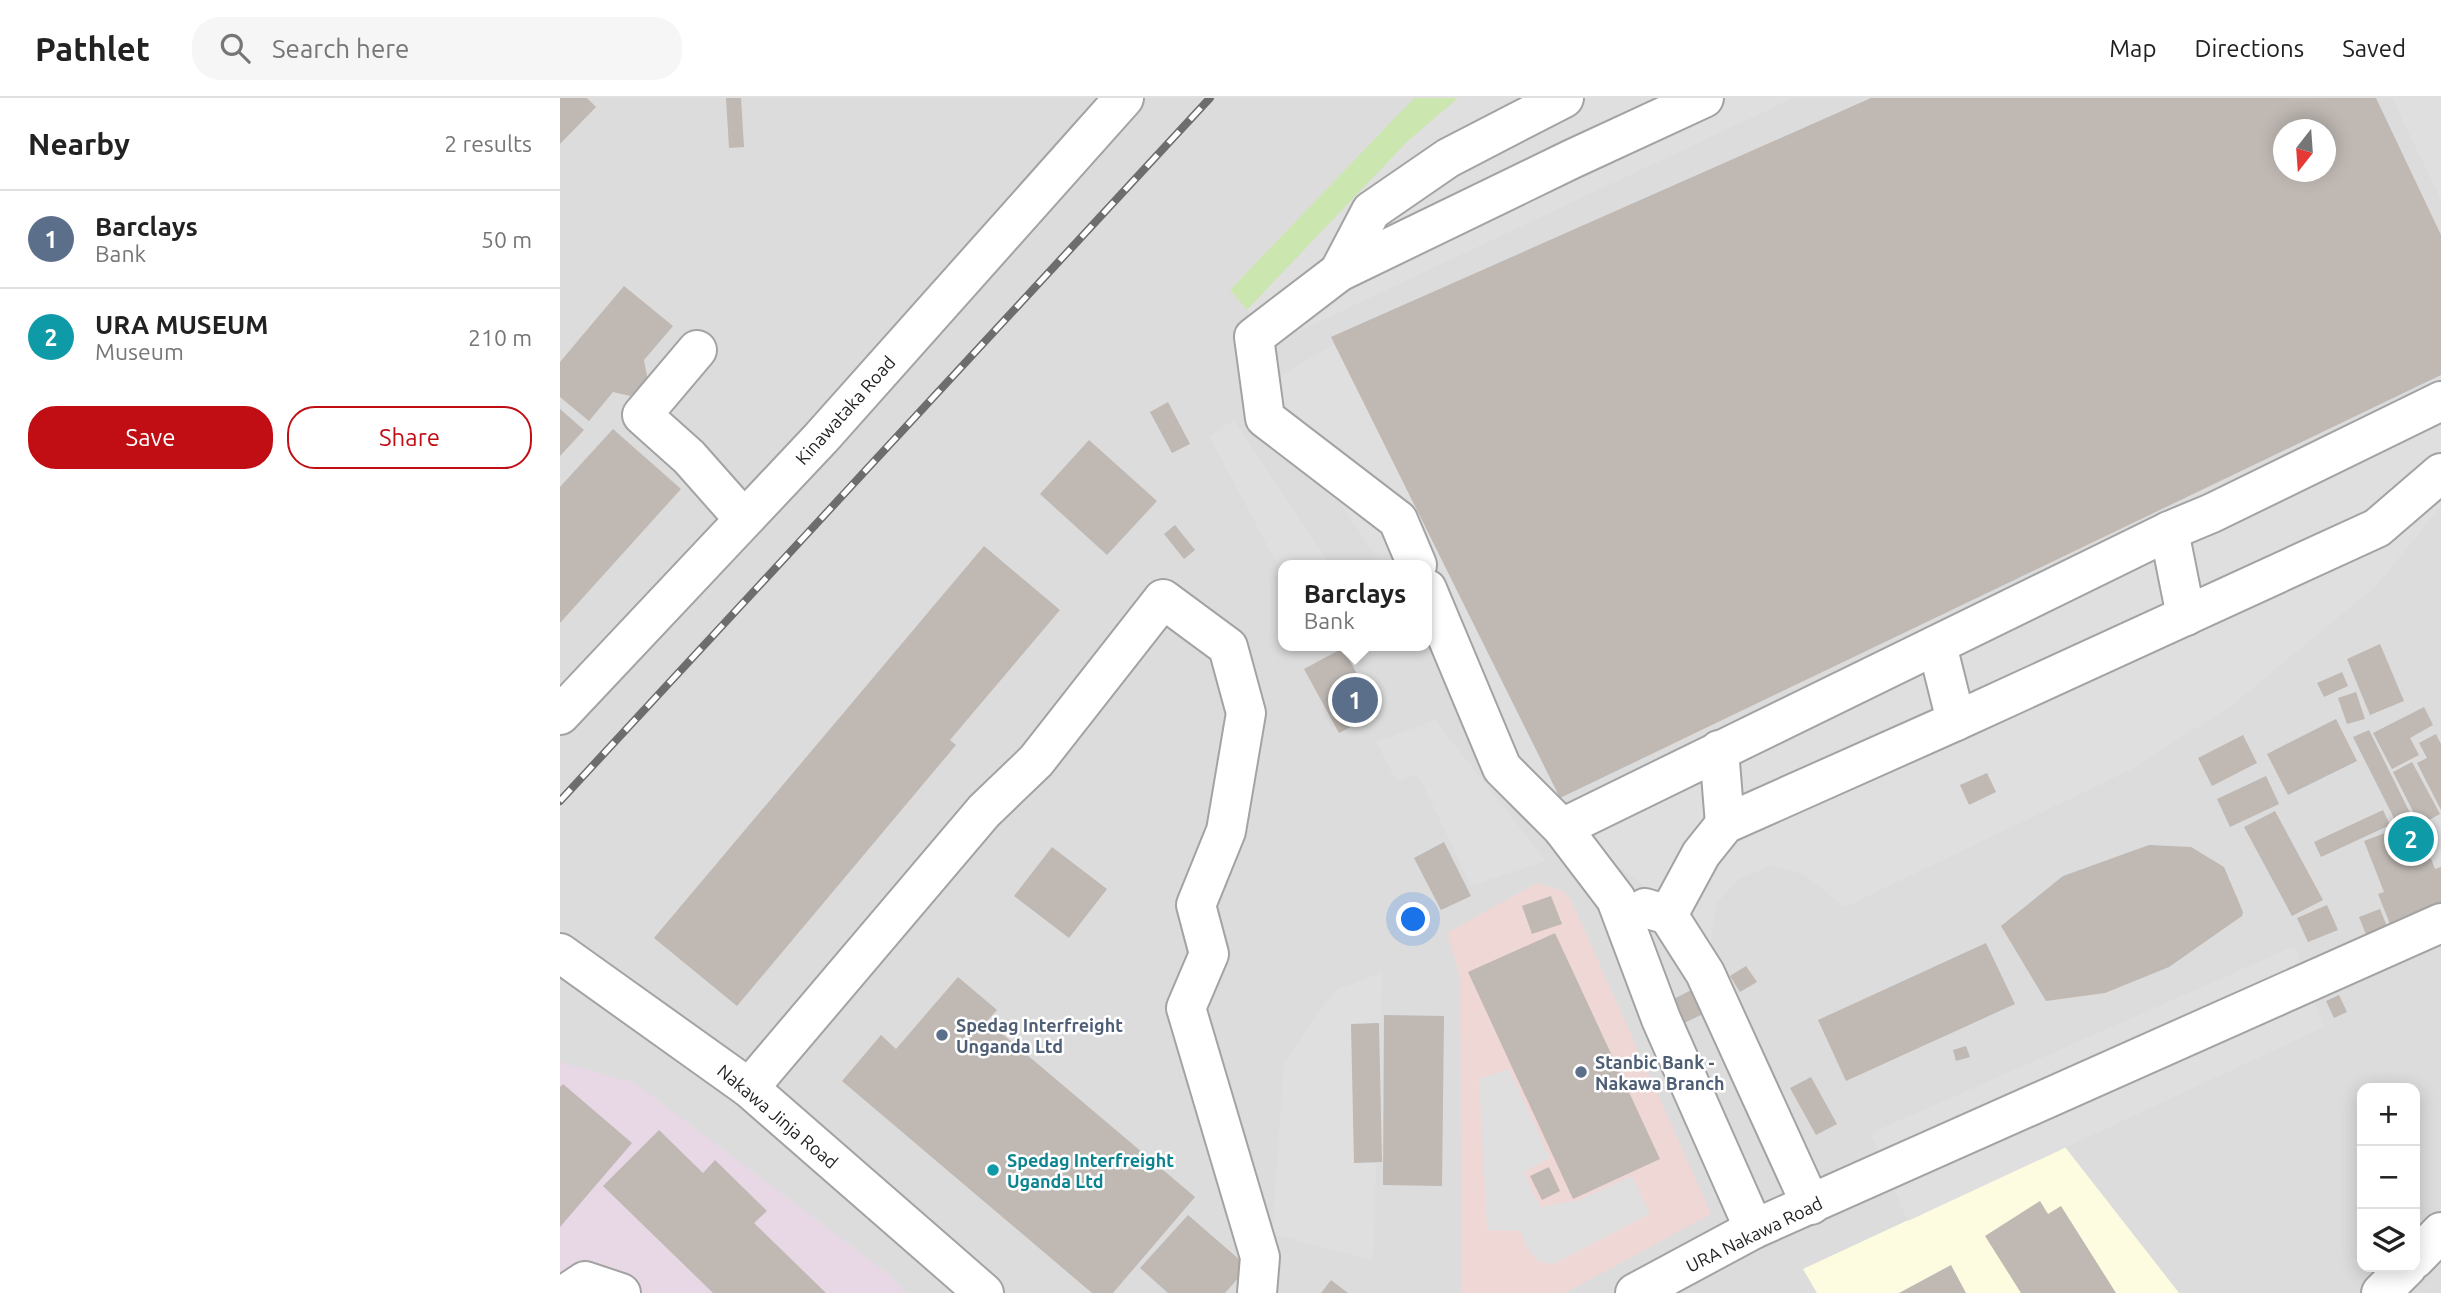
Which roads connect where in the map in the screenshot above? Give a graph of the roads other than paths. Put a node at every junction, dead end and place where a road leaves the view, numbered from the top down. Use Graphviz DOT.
graph roads {
  1 [pos="1124,98"];
  2 [pos="1564,98"];
  3 [pos="1704,98"];
  4 [pos="1339,272"];
  5 [pos="697,350"];
  6 [pos="2441,401"];
  7 [pos="2441,472"];
  8 [pos="743,518"];
  9 [pos="2169,531"];
  10 [pos="1415,560"];
  11 [pos="1432,601"];
  12 [pos="2186,617"];
  13 [pos="1937,645"];
  14 [pos="560,715"];
  15 [pos="1956,721"];
  16 [pos="1719,750"];
  17 [pos="1725,824"];
  18 [pos="1562,828"];
  19 [pos="1616,899"];
  20 [pos="1668,915"];
  21 [pos="2441,923"];
  22 [pos="561,955"];
  23 [pos="750,1088"];
  24 [pos="1811,1205"];
  25 [pos="1754,1229"];
  26 [pos="2441,1232"];
  27 [pos="2420,1254"];
  28 [pos="2402,1272"];
  29 [pos="567,1293"];
  30 [pos="621,1293"];
  31 [pos="984,1293"];
  32 [pos="1257,1293"];
  33 [pos="1635,1293"];
  34 [pos="2381,1293"];
  1 -- 8 [label="street, Kinawataka Road"];
  2 -- 4 [label="street"];
  3 -- 4 [label="street"];
  4 -- 10 [label="street"];
  5 -- 8 [label="street"];
  6 -- 9 [label="street"];
  7 -- 12 [label="street"];
  8 -- 14 [label="street, Kinawataka Road"];
  9 -- 12 [label="street"];
  9 -- 13 [label="street"];
  11 -- 18 [label="street"];
  12 -- 15 [label="street"];
  13 -- 15 [label="street"];
  13 -- 16 [label="street"];
  15 -- 17 [label="street"];
  16 -- 17 [label="street"];
  16 -- 18 [label="street"];
  17 -- 20 [label="street"];
  18 -- 19 [label="street"];
  19 -- 20 [label="street"];
  19 -- 25 [label="street"];
  20 -- 24 [label="street"];
  21 -- 24 [label="street, URA Nakawa Road"];
  22 -- 23 [label="street, Nakawa Jinja Road"];
  23 -- 31 [label="street, Nakawa Jinja Road"];
  23 -- 32 [label="street"];
  24 -- 25 [label="street, URA Nakawa Road"];
  25 -- 33 [label="street, URA Nakawa Road"];
  26 -- 27 [label="street"];
  28 -- 34 [label="street"];
  29 -- 30 [label="street"];
}
